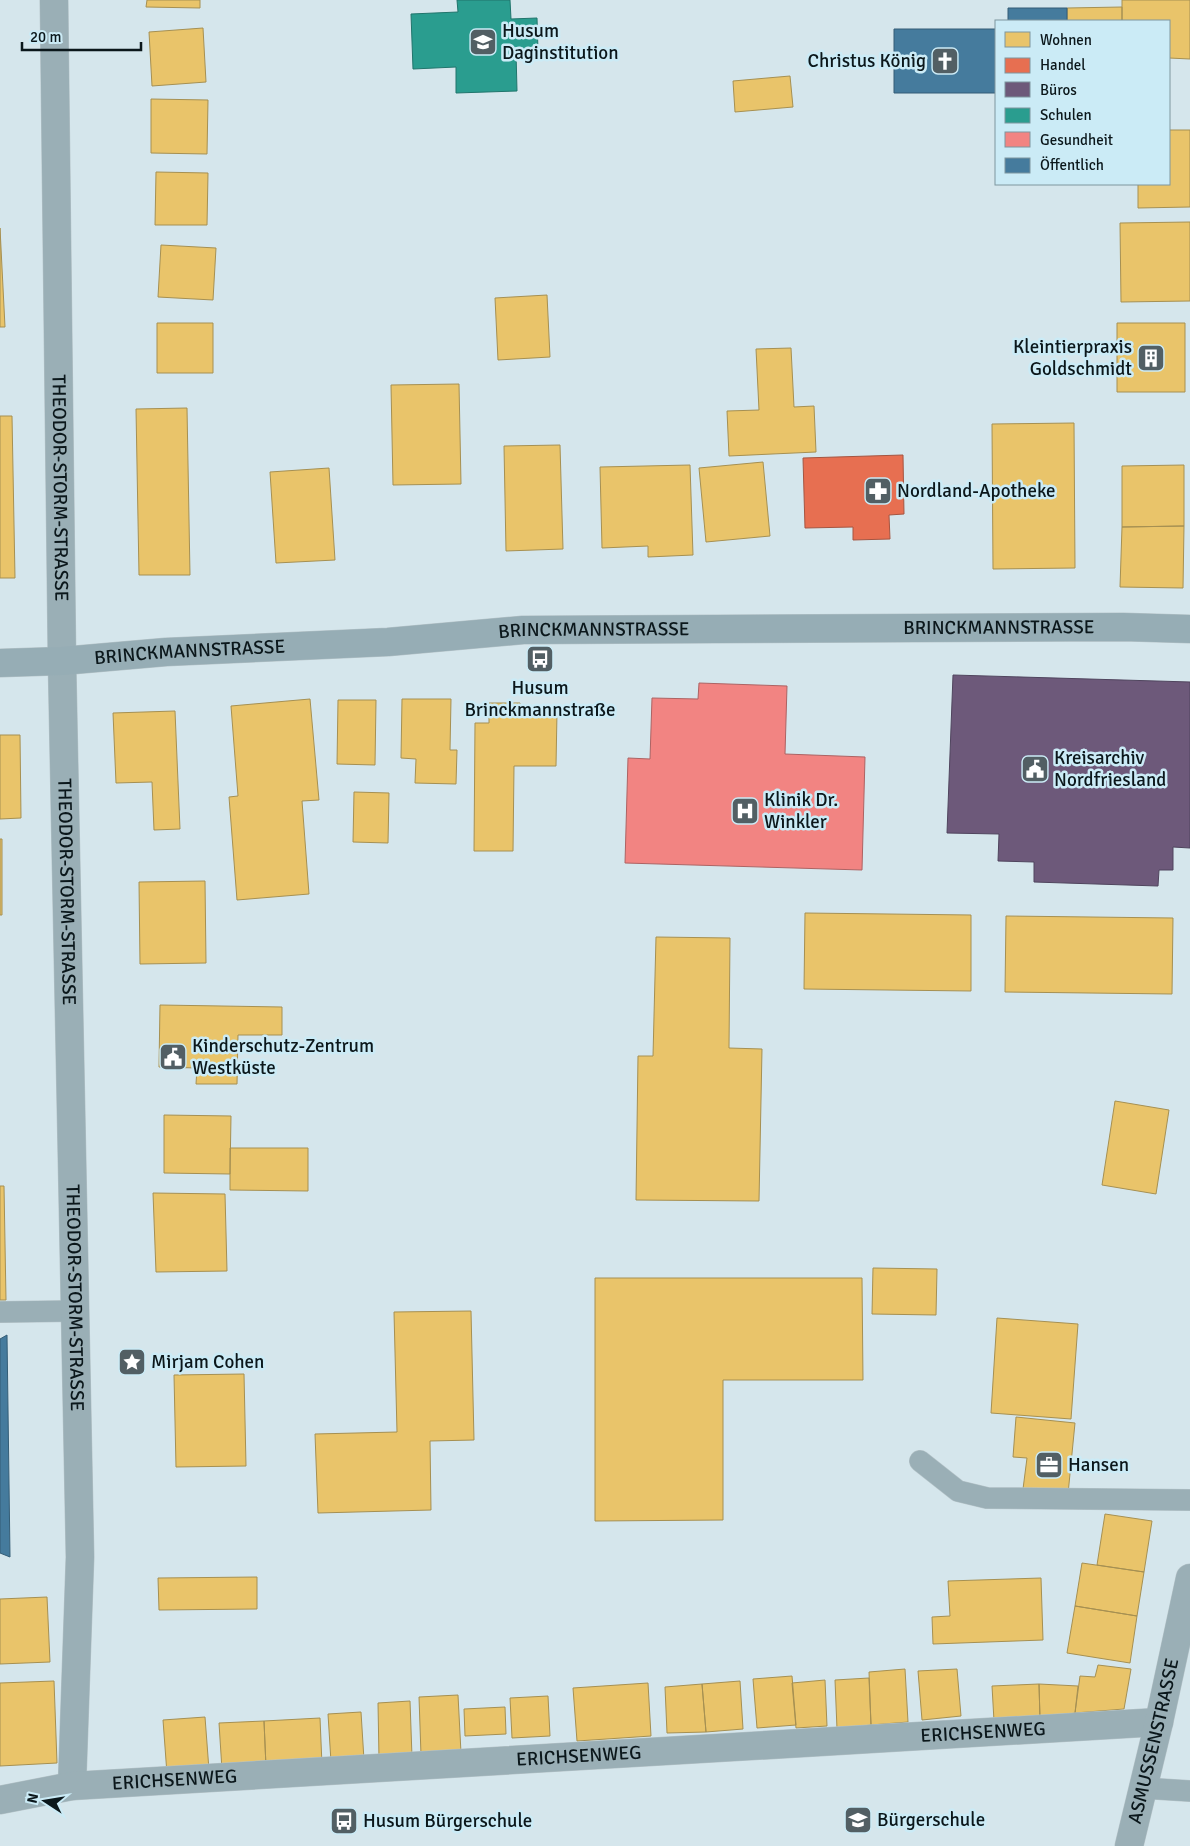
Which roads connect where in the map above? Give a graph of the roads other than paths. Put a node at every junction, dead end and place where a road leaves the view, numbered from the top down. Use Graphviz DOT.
graph roads {
  1 [pos="54,0"];
  2 [pos="1190,629"];
  3 [pos="62,661"];
  4 [pos="0,663"];
  5 [pos="75,1311"];
  6 [pos="0,1312"];
  7 [pos="920,1461"];
  8 [pos="1190,1500"];
  9 [pos="1190,1578"];
  10 [pos="1183,1636"];
  11 [pos="1160,1722"];
  12 [pos="72,1786"];
  13 [pos="1142,1788"];
  14 [pos="1190,1790"];
  15 [pos="0,1800"];
  16 [pos="1129,1846"];
  1 -- 3 [label="street, THEODOR-STORM-STRASSE"];
  2 -- 3 [label="main road, BRINCKMANNSTRASSE"];
  3 -- 4 [label="main road, BRINCKMANNSTRASSE"];
  3 -- 5 [label="street, THEODOR-STORM-STRASSE"];
  5 -- 6 [label="lane"];
  5 -- 12 [label="street, THEODOR-STORM-STRASSE"];
  7 -- 8 [label="lane"];
  9 -- 10 [label="street, ASMUSSENSTRASSE"];
  10 -- 11 [label="street, ASMUSSENSTRASSE"];
  11 -- 12 [label="street, ERICHSENWEG"];
  11 -- 13 [label="street, ASMUSSENSTRASSE"];
  12 -- 15 [label="street, ERICHSENWEG"];
  13 -- 14 [label="lane"];
  13 -- 16 [label="street, ASMUSSENSTRASSE"];
}
